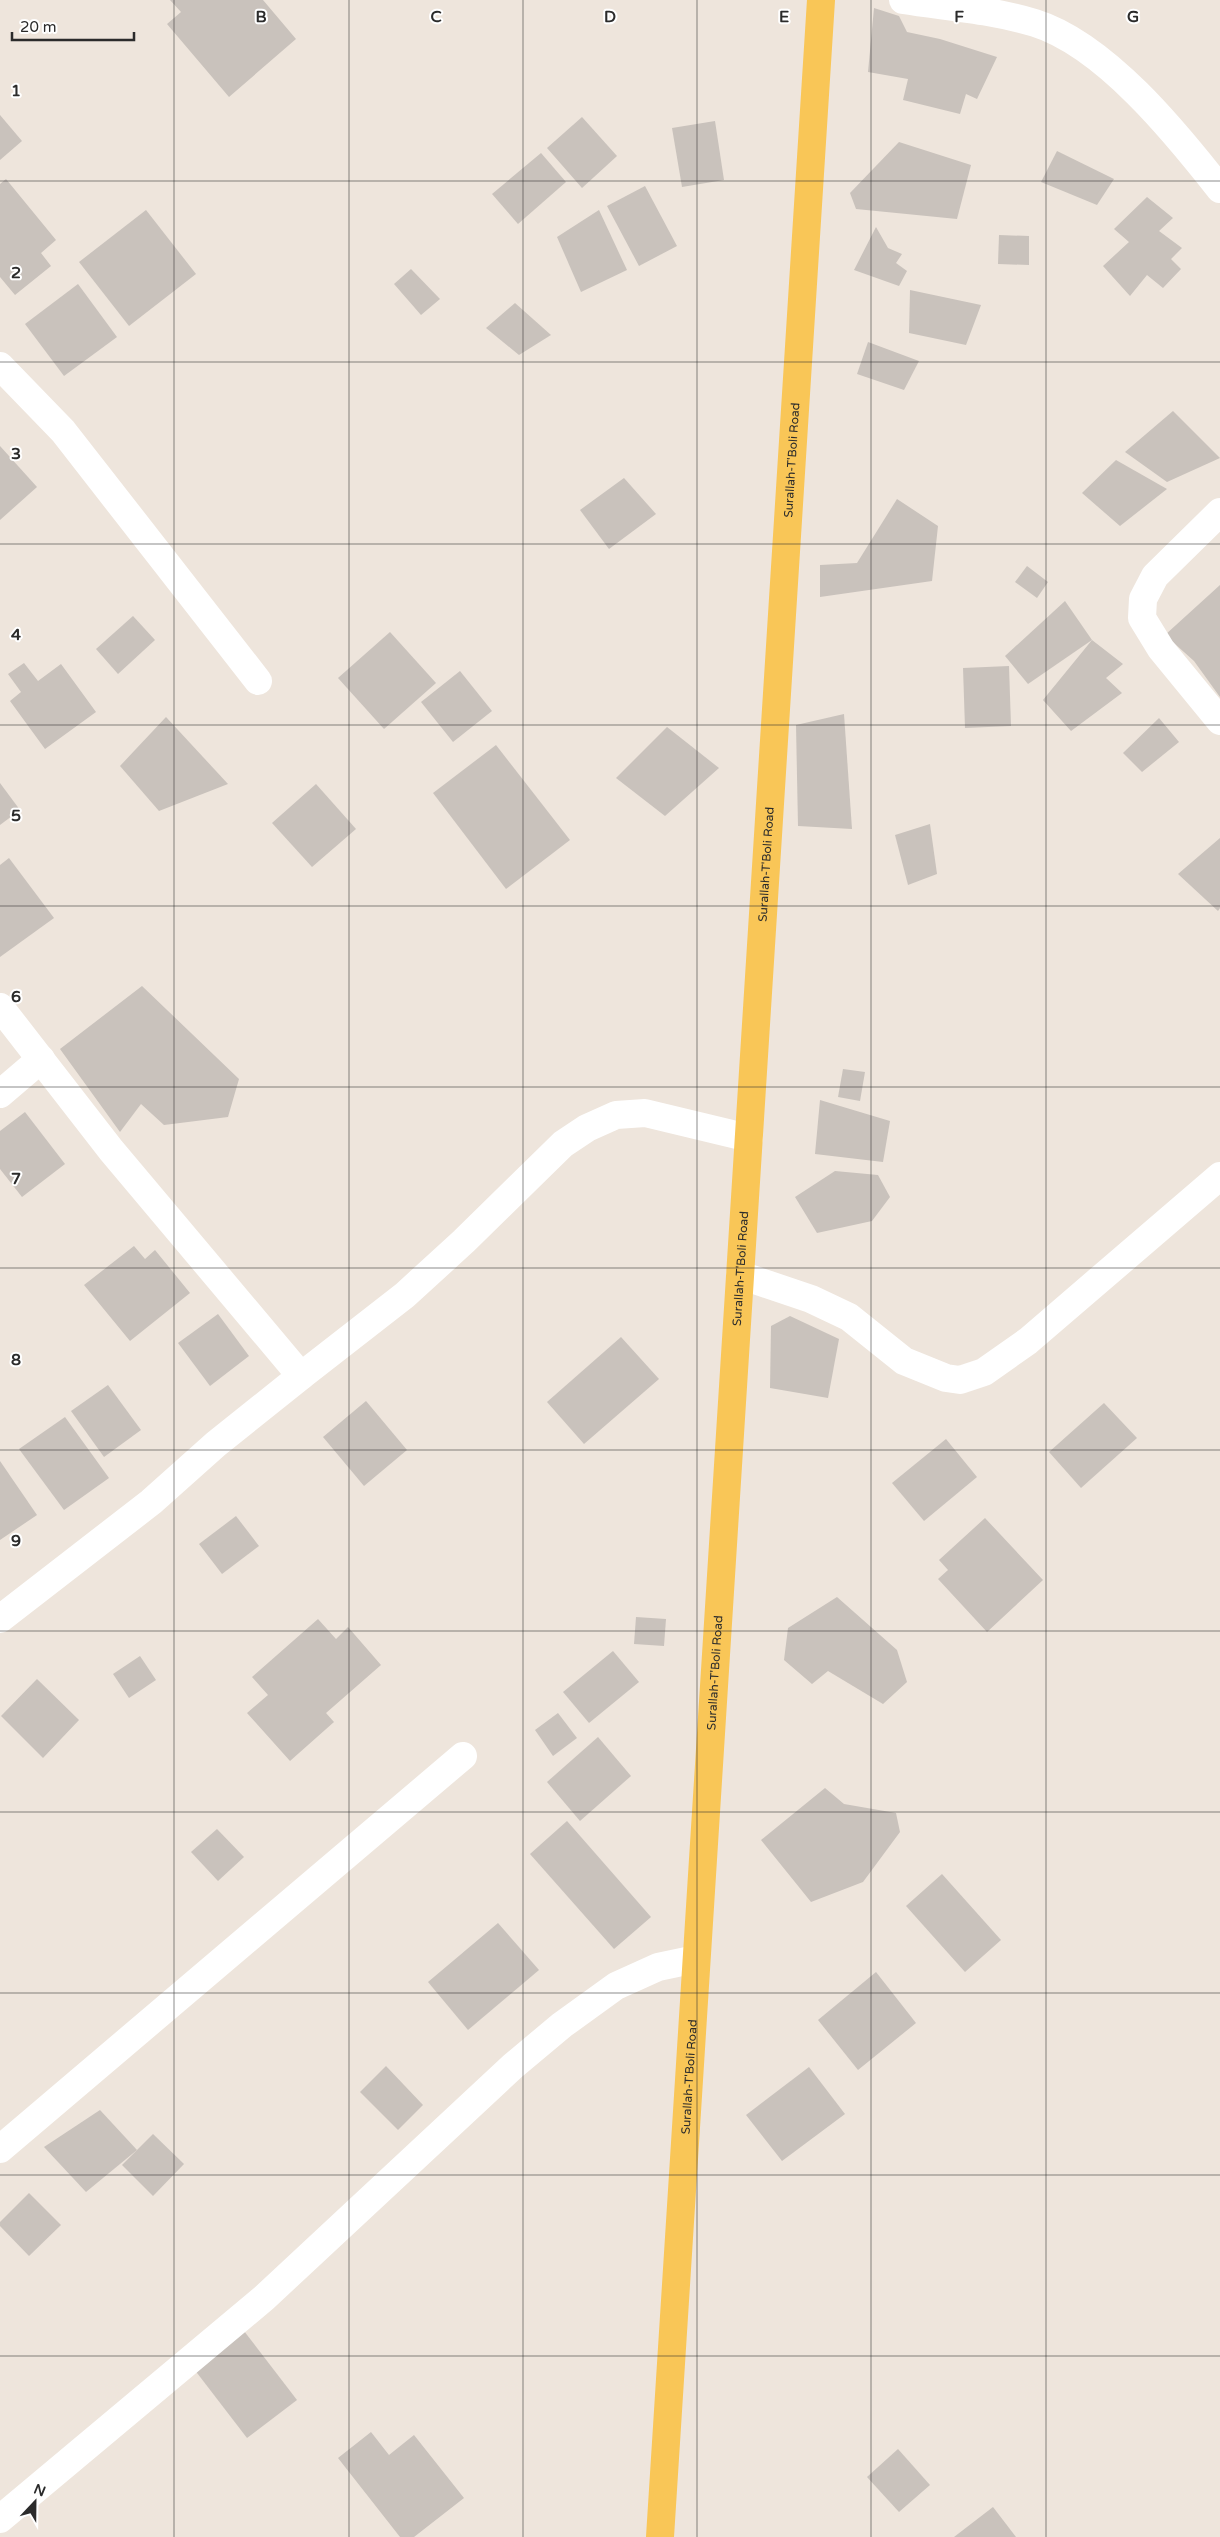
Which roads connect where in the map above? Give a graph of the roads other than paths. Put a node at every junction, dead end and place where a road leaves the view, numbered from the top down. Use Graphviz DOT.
graph roads {
  1 [pos="821,0"];
  2 [pos="903,0"];
  3 [pos="1220,189"];
  4 [pos="0,366"];
  5 [pos="1220,512"];
  6 [pos="258,681"];
  7 [pos="1220,720"];
  8 [pos="0,1007"];
  9 [pos="40,1059"];
  10 [pos="0,1094"];
  11 [pos="749,1138"];
  12 [pos="1220,1176"];
  13 [pos="740,1275"];
  14 [pos="301,1376"];
  15 [pos="0,1618"];
  16 [pos="464,1756"];
  17 [pos="696,1959"];
  18 [pos="0,2149"];
  19 [pos="0,2519"];
  20 [pos="660,2537"];
  1 -- 11 [label="main road, Surallah-T'Boli Road"];
  2 -- 3 [label="street"];
  4 -- 6 [label="street"];
  5 -- 7 [label="street"];
  8 -- 9 [label="street"];
  9 -- 10 [label="street"];
  9 -- 14 [label="street"];
  11 -- 13 [label="main road, Surallah-T'Boli Road"];
  11 -- 14 [label="street"];
  12 -- 13 [label="street"];
  13 -- 17 [label="main road, Surallah-T'Boli Road"];
  14 -- 15 [label="street"];
  16 -- 18 [label="street"];
  17 -- 19 [label="street"];
  17 -- 20 [label="main road, Surallah-T'Boli Road"];
}
